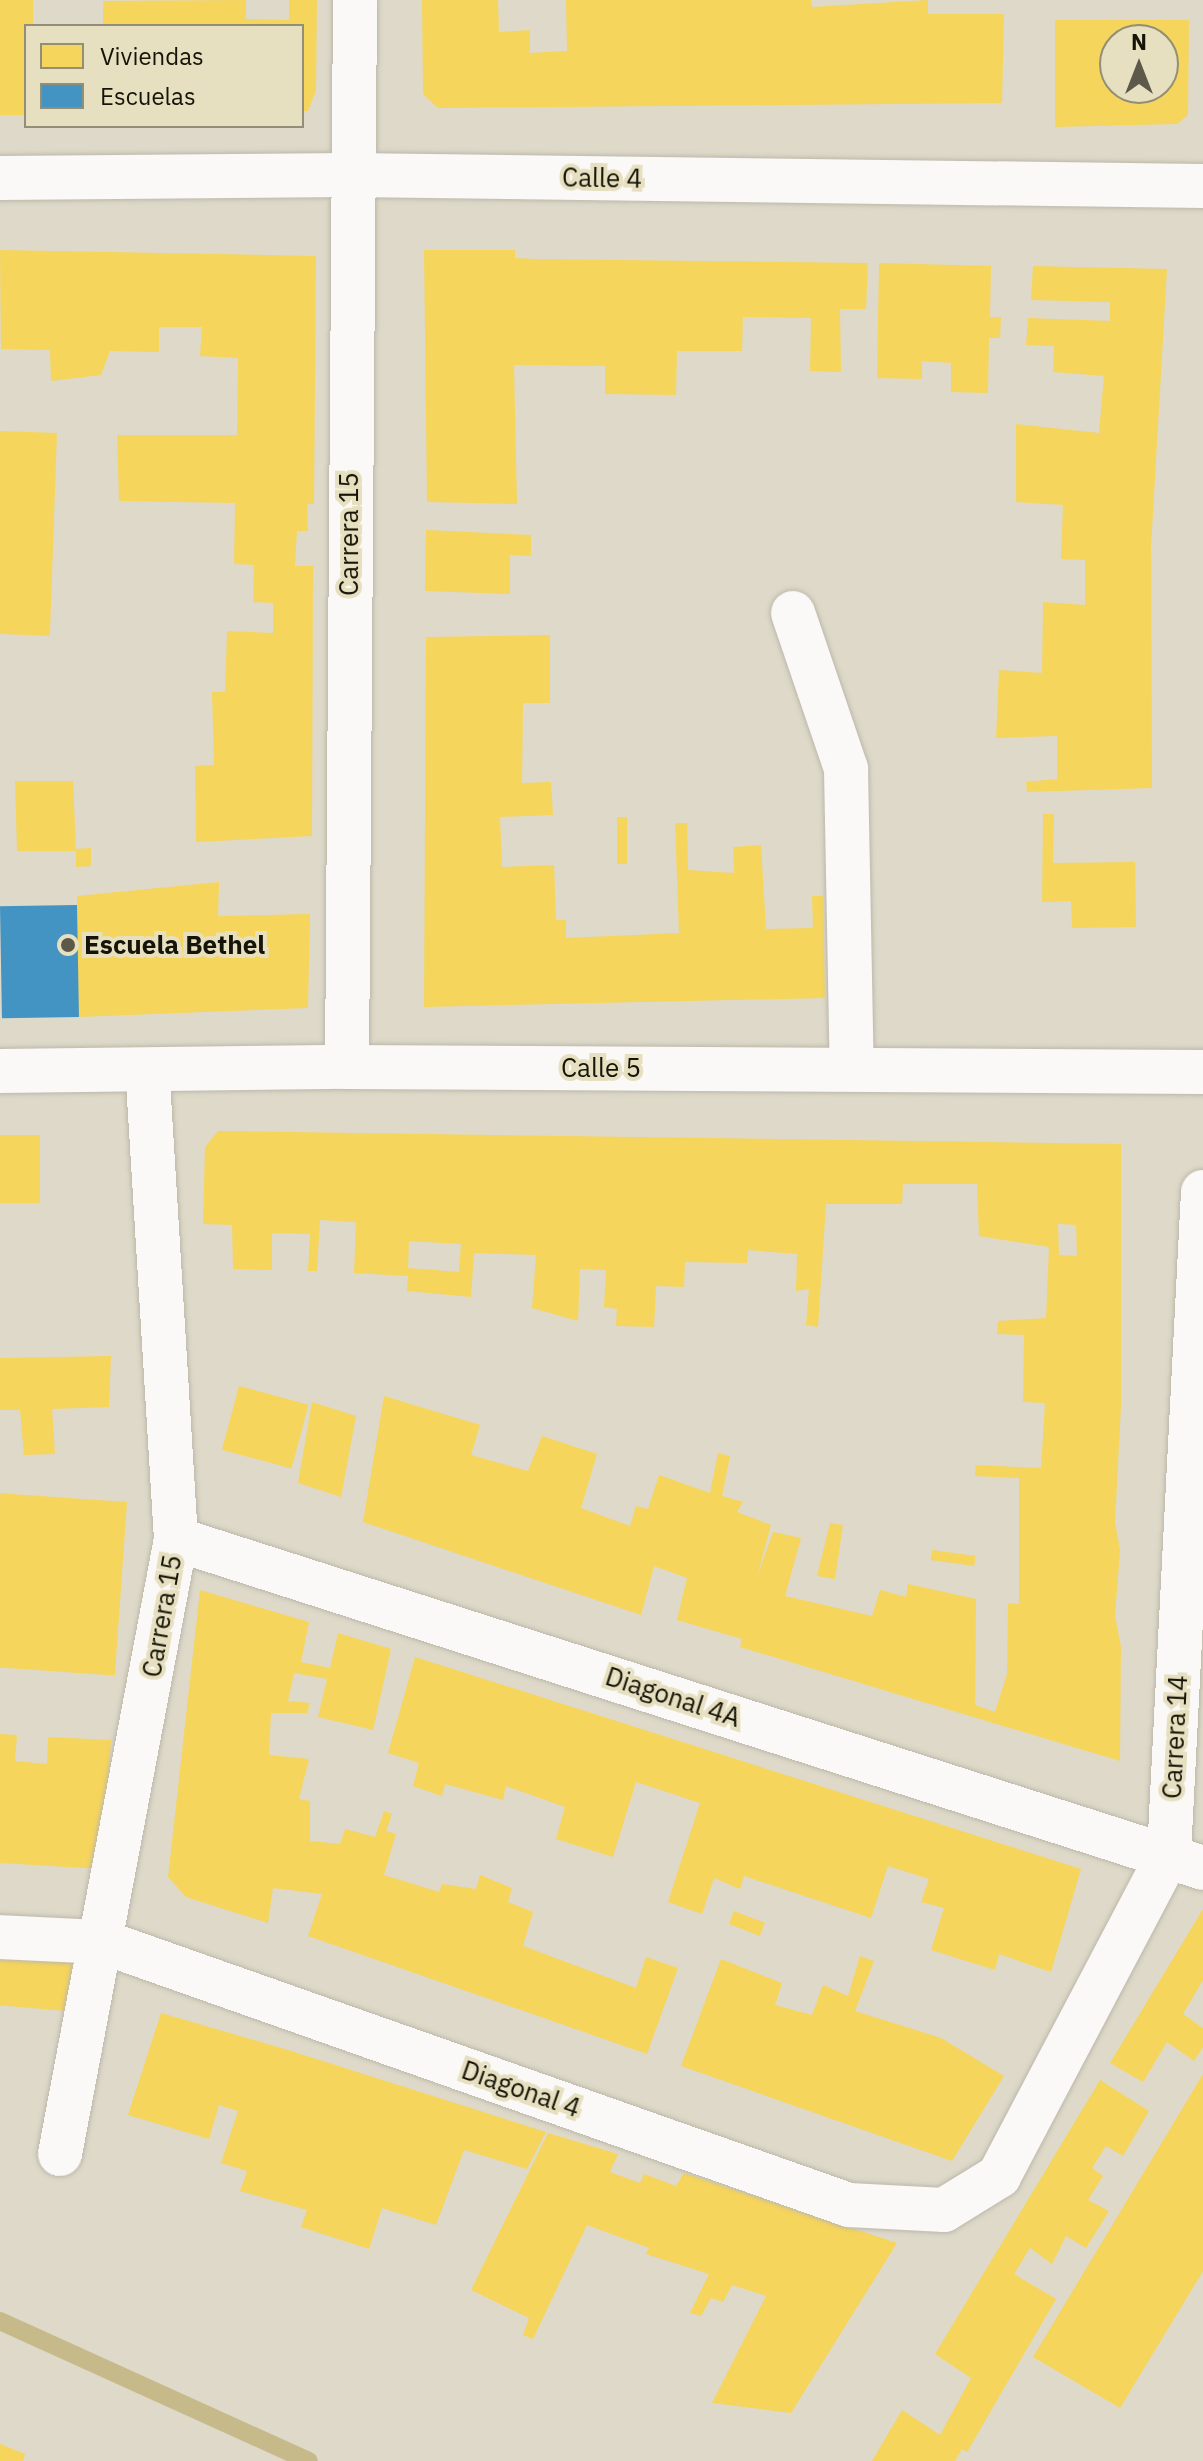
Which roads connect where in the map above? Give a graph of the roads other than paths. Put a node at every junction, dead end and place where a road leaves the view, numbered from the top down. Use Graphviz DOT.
graph roads {
  1 [pos="355,0"];
  2 [pos="350,175"];
  3 [pos="0,178"];
  4 [pos="1203,186"];
  5 [pos="793,613"];
  6 [pos="347,1067"];
  7 [pos="852,1068"];
  8 [pos="147,1070"];
  9 [pos="0,1071"];
  10 [pos="1203,1072"];
  11 [pos="1203,1192"];
  12 [pos="176,1539"];
  13 [pos="1186,1861"];
  14 [pos="0,1937"];
  15 [pos="103,1942"];
  16 [pos="60,2154"];
  17 [pos="944,2210"];
  1 -- 2 [label="street, Carrera 15"];
  2 -- 3 [label="street, Calle 4"];
  2 -- 4 [label="street, Calle 4"];
  2 -- 6 [label="street, Carrera 15"];
  5 -- 7 [label="street"];
  6 -- 7 [label="street, Calle 5"];
  6 -- 8 [label="street, Calle 5"];
  7 -- 10 [label="street, Calle 5"];
  8 -- 9 [label="street, Calle 5"];
  8 -- 12 [label="street, Carrera 15"];
  11 -- 13 [label="street, Carrera 14"];
  12 -- 13 [label="street, Diagonal 4A"];
  12 -- 15 [label="street, Carrera 15"];
  13 -- 17 [label="street, Carrera 14"];
  14 -- 15 [label="street"];
  15 -- 16 [label="street, Carrera 15"];
  15 -- 17 [label="street, Diagonal 4"];
}
